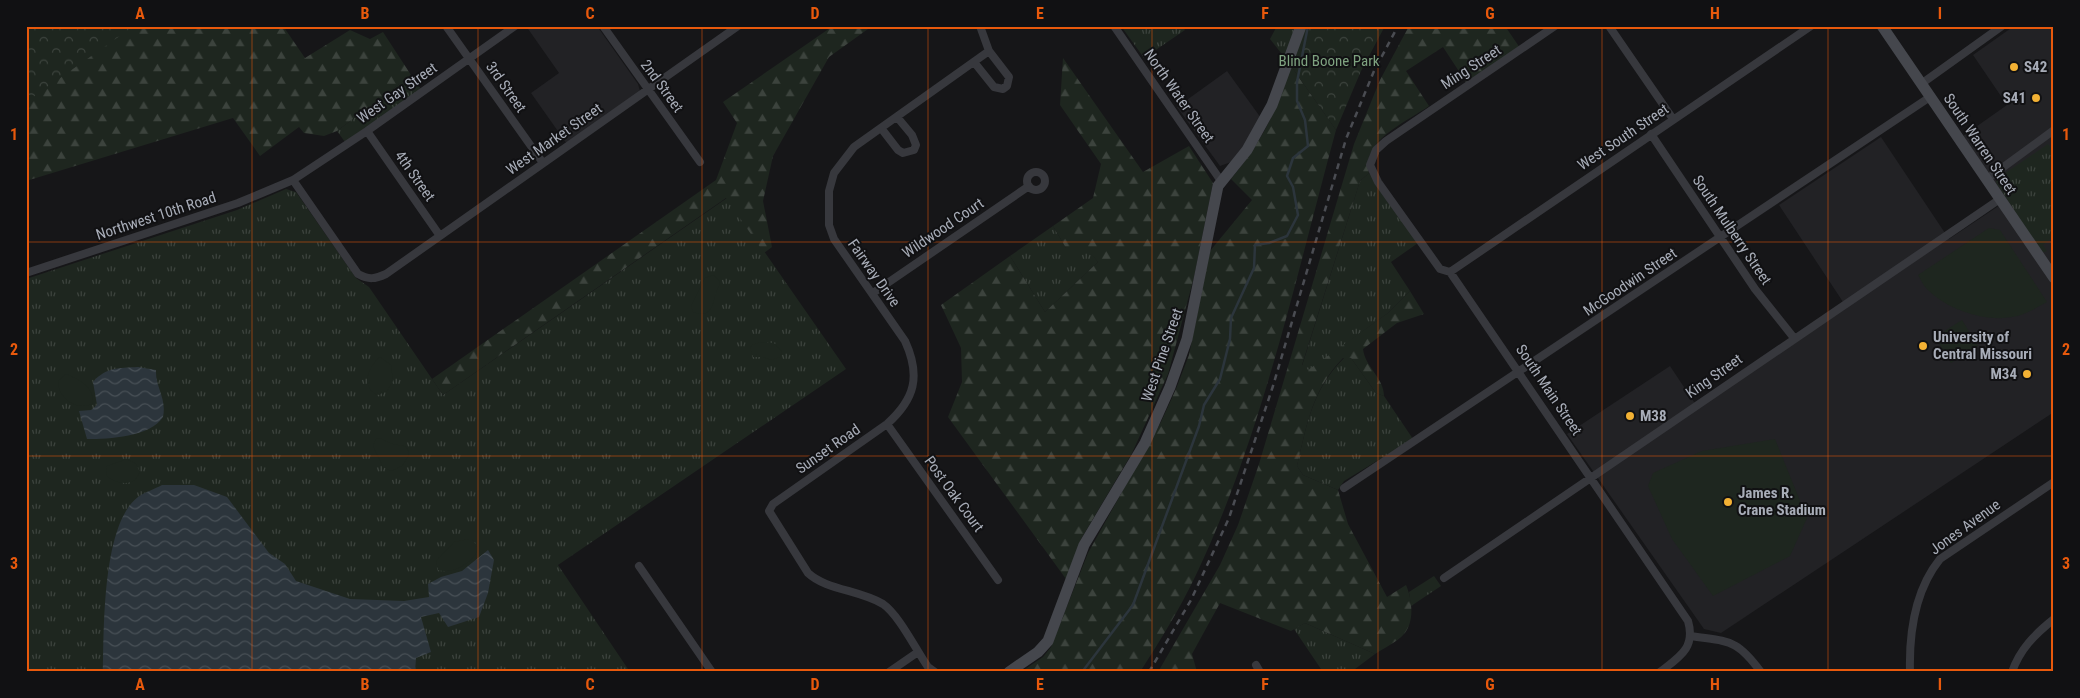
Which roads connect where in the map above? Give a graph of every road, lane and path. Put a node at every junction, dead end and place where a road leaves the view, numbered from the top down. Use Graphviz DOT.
graph roads {
  1 [pos="446,26"];
  2 [pos="515,26"];
  3 [pos="603,26"];
  4 [pos="738,26"];
  5 [pos="980,26"];
  6 [pos="1114,26"];
  7 [pos="1301,26"];
  8 [pos="1555,26"];
  9 [pos="1609,26"];
  10 [pos="1811,26"];
  11 [pos="1882,26"];
  12 [pos="2002,26"];
  13 [pos="989,51"];
  14 [pos="470,60"];
  15 [pos="974,62"];
  16 [pos="1921,84"];
  17 [pos="648,90"];
  18 [pos="1930,97"];
  19 [pos="1425,113"];
  20 [pos="897,117"];
  21 [pos="1674,119"];
  22 [pos="881,128"];
  23 [pos="2054,130"];
  24 [pos="367,131"];
  25 [pos="1651,134"];
  26 [pos="700,162"];
  27 [pos="543,163"];
  28 [pos="1987,179"];
  29 [pos="293,180"];
  30 [pos="1221,180"];
  31 [pos="1029,186"];
  32 [pos="2000,199"];
  33 [pos="440,236"];
  34 [pos="1721,238"];
  35 [pos="1450,272"];
  36 [pos="26,274"];
  37 [pos="2054,278"];
  38 [pos="873,293"];
  39 [pos="1794,338"];
  40 [pos="1520,372"];
  41 [pos="887,424"];
  42 [pos="1591,477"];
  43 [pos="2054,482"];
  44 [pos="1344,488"];
  45 [pos="640,566"];
  46 [pos="1444,578"];
  47 [pos="998,580"];
  48 [pos="2054,619"];
  49 [pos="1691,636"];
  50 [pos="918,652"];
  51 [pos="931,670"];
  52 [pos="712,672"];
  53 [pos="889,672"];
  54 [pos="1008,672"];
  55 [pos="1660,672"];
  56 [pos="1761,672"];
  57 [pos="1910,672"];
  58 [pos="2012,672"];
  1 -- 14 [label="street, 3rd Street"];
  2 -- 14 [label="street, West Gay Street"];
  3 -- 17 [label="street, 2nd Street"];
  4 -- 17 [label="street, West Market Street"];
  5 -- 13 [label="street"];
  6 -- 30 [label="street, North Water Street"];
  7 -- 30 [label="street, West Pine Street"];
  8 -- 19 [label="street, Ming Street"];
  9 -- 21 [label="street"];
  10 -- 21 [label="street, West South Street"];
  11 -- 16 [label="street, South Warren Street"];
  12 -- 16 [label="street"];
  13 -- 15 [label="street, Fairway Drive"];
  13 -- 15 [label="street"];
  14 -- 24 [label="street, West Gay Street"];
  14 -- 27 [label="street, 3rd Street"];
  15 -- 20 [label="street, Fairway Drive"];
  16 -- 18 [label="street, South Warren Street"];
  17 -- 26 [label="street, 2nd Street"];
  17 -- 27 [label="street, West Market Street"];
  18 -- 28 [label="street, South Warren Street"];
  18 -- 34 [label="street, McGoodwin Street"];
  19 -- 35 [label="street, South Main Street"];
  20 -- 22 [label="street, Fairway Drive"];
  20 -- 22 [label="street"];
  21 -- 25 [label="street, West South Street"];
  22 -- 38 [label="street, Fairway Drive"];
  23 -- 28 [label="street"];
  24 -- 29 [label="street, West Gay Street"];
  24 -- 33 [label="street, 4th Street"];
  25 -- 34 [label="street, South Mulberry Street"];
  25 -- 35 [label="street, West South Street"];
  27 -- 33 [label="street, West Market Street"];
  28 -- 32 [label="street, South Warren Street"];
  29 -- 33 [label="street, West Market Street"];
  29 -- 36 [label="street, Northwest 10th Road"];
  30 -- 54 [label="street, West Pine Street"];
  31 -- 38 [label="street, Wildwood Court"];
  32 -- 37 [label="street, South Warren Street"];
  32 -- 39 [label="street, King Street"];
  34 -- 39 [label="street, South Mulberry Street"];
  34 -- 40 [label="street, McGoodwin Street"];
  35 -- 40 [label="street, South Main Street"];
  38 -- 41 [label="street, Fairway Drive"];
  39 -- 42 [label="street, King Street"];
  40 -- 42 [label="street, South Main Street"];
  40 -- 44 [label="street, McGoodwin Street"];
  41 -- 47 [label="street, Post Oak Court"];
  41 -- 50 [label="street, Sunset Road"];
  42 -- 46 [label="street, King Street"];
  42 -- 49 [label="street, South Main Street"];
  43 -- 57 [label="street, Jones Avenue"];
  45 -- 52 [label="street"];
  48 -- 58 [label="street"];
  49 -- 55 [label="street"];
  49 -- 56 [label="street"];
  50 -- 51 [label="street, Sunset Road"];
  50 -- 53 [label="street"];
}
